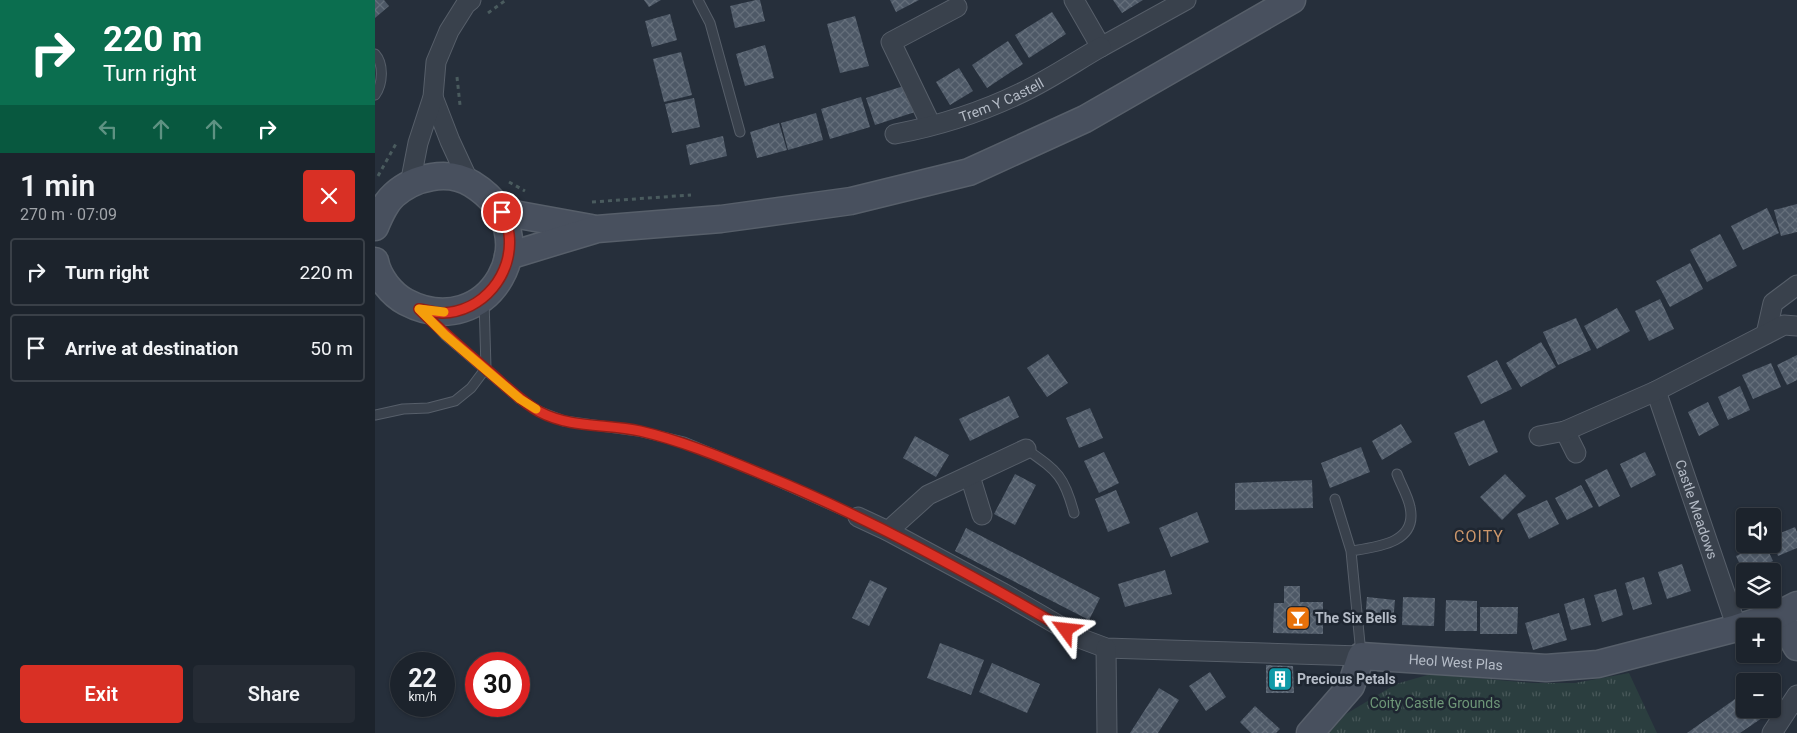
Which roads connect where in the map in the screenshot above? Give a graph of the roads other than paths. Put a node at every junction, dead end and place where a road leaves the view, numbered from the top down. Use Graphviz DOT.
graph roads {
  1 [pos="471,0"];
  2 [pos="698,0"];
  3 [pos="1074,0"];
  4 [pos="1186,0"];
  5 [pos="1292,0"];
  6 [pos="957,7"];
  7 [pos="1101,47"];
  8 [pos="375,54"];
  9 [pos="375,95"];
  10 [pos="433,97"];
  11 [pos="931,125"];
  12 [pos="740,132"];
  13 [pos="895,134"];
  14 [pos="469,182"];
  15 [pos="410,184"];
  16 [pos="502,212"];
  17 [pos="377,217"];
  18 [pos="597,229"];
  19 [pos="509,256"];
  20 [pos="378,275"];
  21 [pos="1797,286"];
  22 [pos="484,298"];
  23 [pos="419,309"];
  24 [pos="1797,326"];
  25 [pos="1766,334"];
  26 [pos="486,368"];
  27 [pos="1656,391"];
  28 [pos="375,415"];
  29 [pos="1565,431"];
  30 [pos="1539,436"];
  31 [pos="1026,449"];
  32 [pos="1576,453"];
  33 [pos="1397,474"];
  34 [pos="970,476"];
  35 [pos="1335,499"];
  36 [pos="1074,513"];
  37 [pos="982,515"];
  38 [pos="857,517"];
  39 [pos="888,531"];
  40 [pos="1351,551"];
  41 [pos="1788,610"];
  42 [pos="1765,618"];
  43 [pos="1736,625"];
  44 [pos="1736,628"];
  45 [pos="1797,646"];
  46 [pos="1106,648"];
  47 [pos="1361,656"];
  48 [pos="1797,695"];
  49 [pos="1107,733"];
  50 [pos="1310,733"];
  51 [pos="1772,733"];
  1 -- 10 [label="street"];
  2 -- 12 [label="lane"];
  3 -- 7 [label="street"];
  4 -- 7 [label="street, Trem Y Castell"];
  5 -- 18 [label="street"];
  6 -- 11 [label="street"];
  7 -- 11 [label="street, Trem Y Castell"];
  8 -- 9 [label="lane"];
  10 -- 14 [label="street"];
  10 -- 15 [label="street"];
  11 -- 13 [label="street, Trem Y Castell"];
  14 -- 15 [label="street"];
  14 -- 16 [label="street"];
  15 -- 17 [label="street"];
  16 -- 18 [label="street"];
  16 -- 19 [label="street"];
  18 -- 19 [label="street"];
  19 -- 22 [label="street"];
  20 -- 23 [label="street"];
  21 -- 25 [label="street"];
  22 -- 23 [label="street"];
  22 -- 26 [label="lane"];
  23 -- 26 [label="lane"];
  24 -- 25 [label="street"];
  25 -- 27 [label="street"];
  26 -- 28 [label="lane"];
  26 -- 38 [label="lane"];
  27 -- 29 [label="street"];
  27 -- 43 [label="street, Castle Meadows"];
  29 -- 30 [label="street"];
  29 -- 32 [label="street"];
  31 -- 34 [label="street"];
  31 -- 36 [label="lane"];
  33 -- 40 [label="lane"];
  34 -- 37 [label="street"];
  34 -- 39 [label="street"];
  35 -- 40 [label="lane"];
  38 -- 39 [label="street, Heol West Plas"];
  39 -- 46 [label="street, Heol West Plas"];
  40 -- 47 [label="lane"];
  41 -- 42 [label="street, Heol West Plas"];
  41 -- 45 [label="street"];
  44 -- 47 [label="street, Heol West Plas"];
  46 -- 47 [label="street, Heol West Plas"];
  46 -- 49 [label="street"];
  47 -- 50 [label="street"];
  48 -- 51 [label="street"];
}
